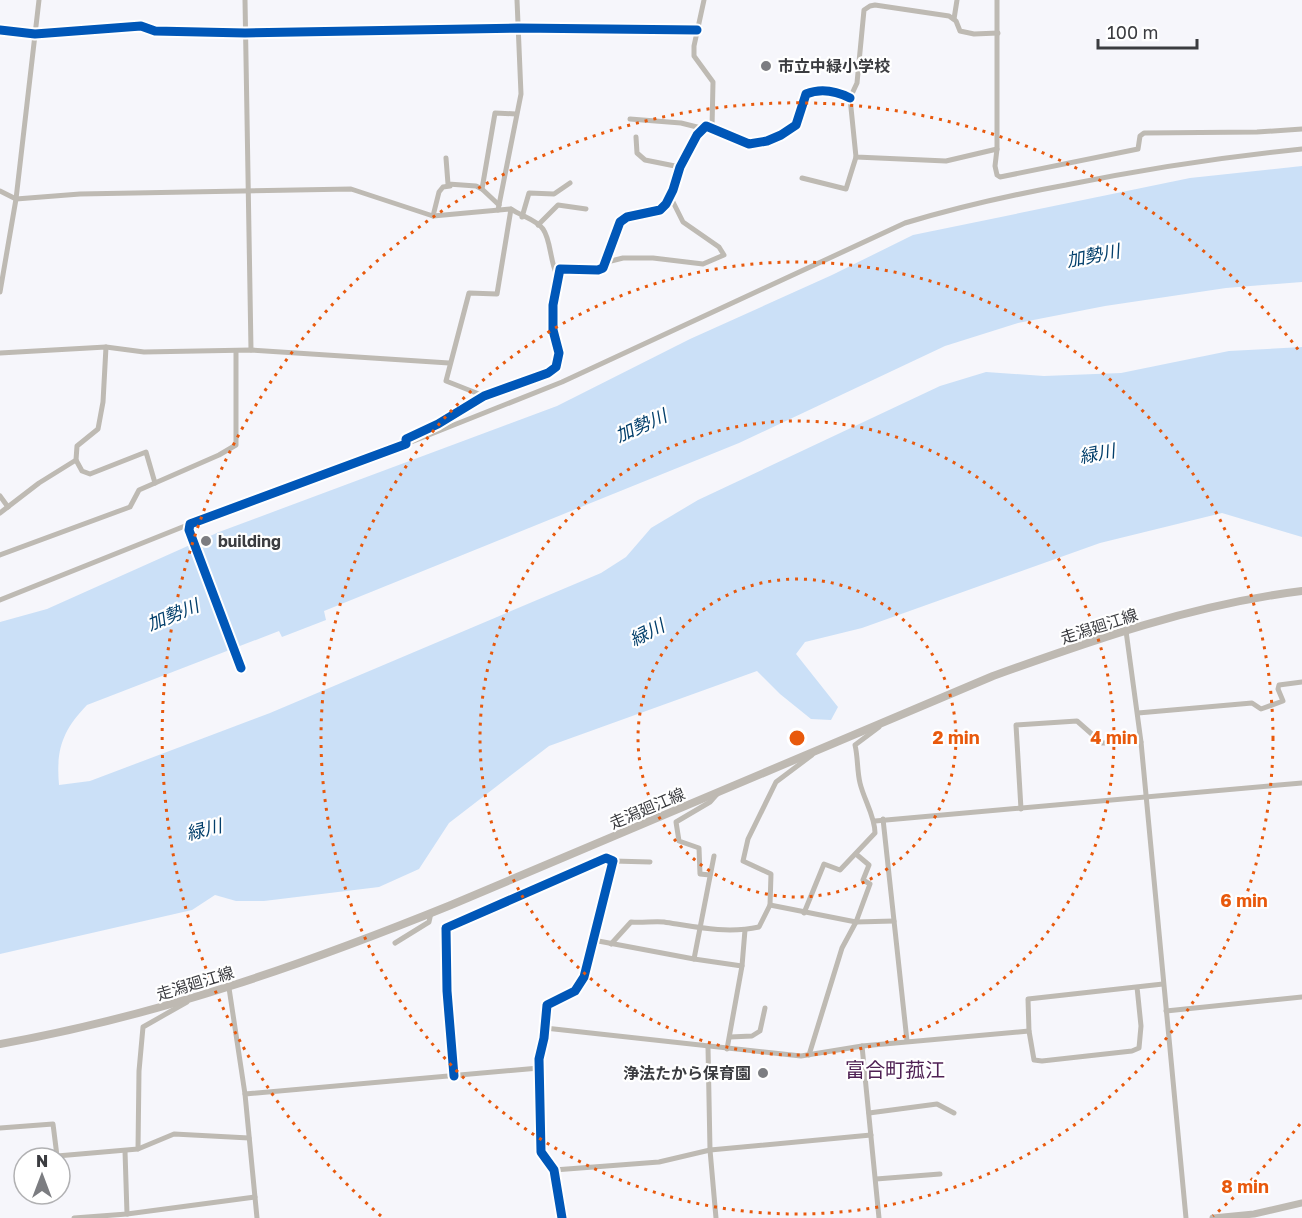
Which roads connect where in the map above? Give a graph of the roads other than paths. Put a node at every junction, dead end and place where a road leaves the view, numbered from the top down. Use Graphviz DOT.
graph roads {
  1 [pos="39,0"];
  2 [pos="244,0"];
  3 [pos="517,0"];
  4 [pos="704,0"];
  5 [pos="957,0"];
  6 [pos="997,0"];
  7 [pos="954,19"];
  8 [pos="518,28"];
  9 [pos="0,30"];
  10 [pos="697,30"];
  11 [pos="245,33"];
  12 [pos="998,33"];
  13 [pos="34,34"];
  14 [pos="850,98"];
  15 [pos="516,114"];
  16 [pos="630,119"];
  17 [pos="708,129"];
  18 [pos="1302,129"];
  19 [pos="636,137"];
  20 [pos="997,149"];
  21 [pos="1302,149"];
  22 [pos="856,157"];
  23 [pos="446,158"];
  24 [pos="680,167"];
  25 [pos="802,178"];
  26 [pos="570,183"];
  27 [pos="452,186"];
  28 [pos="482,189"];
  29 [pos="673,190"];
  30 [pos="0,191"];
  31 [pos="249,191"];
  32 [pos="557,192"];
  33 [pos="16,199"];
  34 [pos="558,205"];
  35 [pos="498,207"];
  36 [pos="512,209"];
  37 [pos="586,209"];
  38 [pos="433,216"];
  39 [pos="522,217"];
  40 [pos="538,225"];
  41 [pos="607,262"];
  42 [pos="557,275"];
  43 [pos="1,279"];
  44 [pos="0,292"];
  45 [pos="106,347"];
  46 [pos="236,351"];
  47 [pos="251,351"];
  48 [pos="0,353"];
  49 [pos="449,363"];
  50 [pos="484,396"];
  51 [pos="406,444"];
  52 [pos="76,460"];
  53 [pos="155,483"];
  54 [pos="0,496"];
  55 [pos="8,507"];
  56 [pos="0,513"];
  57 [pos="190,527"];
  58 [pos="0,555"];
  59 [pos="1302,591"];
  60 [pos="0,600"];
  61 [pos="1126,631"];
  62 [pos="241,668"];
  63 [pos="1302,682"];
  64 [pos="1137,713"];
  65 [pos="888,720"];
  66 [pos="1141,742"];
  67 [pos="820,749"];
  68 [pos="1302,783"];
  69 [pos="719,792"];
  70 [pos="1145,796"];
  71 [pos="1021,809"];
  72 [pos="883,819"];
  73 [pos="875,821"];
  74 [pos="856,854"];
  75 [pos="714,856"];
  76 [pos="613,861"];
  77 [pos="650,862"];
  78 [pos="710,875"];
  79 [pos="770,905"];
  80 [pos="430,913"];
  81 [pos="804,913"];
  82 [pos="894,921"];
  83 [pos="856,922"];
  84 [pos="701,929"];
  85 [pos="745,930"];
  86 [pos="593,940"];
  87 [pos="395,943"];
  88 [pos="611,944"];
  89 [pos="694,959"];
  90 [pos="742,966"];
  91 [pos="1163,984"];
  92 [pos="1137,987"];
  93 [pos="229,988"];
  94 [pos="1302,997"];
  95 [pos="190,1000"];
  96 [pos="765,1008"];
  97 [pos="1166,1011"];
  98 [pos="544,1028"];
  99 [pos="1029,1031"];
  100 [pos="730,1038"];
  101 [pos="907,1041"];
  102 [pos="0,1044"];
  103 [pos="862,1046"];
  104 [pos="708,1047"];
  105 [pos="727,1049"];
  106 [pos="809,1055"];
  107 [pos="539,1068"];
  108 [pos="454,1076"];
  109 [pos="244,1094"];
  110 [pos="869,1113"];
  111 [pos="954,1113"];
  112 [pos="0,1128"];
  113 [pos="871,1135"];
  114 [pos="249,1138"];
  115 [pos="138,1149"];
  116 [pos="710,1150"];
  117 [pos="125,1151"];
  118 [pos="554,1170"];
  119 [pos="940,1174"];
  120 [pos="876,1179"];
  121 [pos="255,1197"];
  122 [pos="1302,1203"];
  123 [pos="127,1214"];
  124 [pos="74,1218"];
  125 [pos="257,1218"];
  126 [pos="562,1218"];
  127 [pos="716,1218"];
  128 [pos="879,1218"];
  129 [pos="1186,1218"];
  130 [pos="1213,1218"];
  1 -- 13 [label="street"];
  2 -- 11 [label="street"];
  3 -- 8 [label="street"];
  4 -- 10 [label="street"];
  5 -- 7 [label="street"];
  6 -- 12 [label="street"];
  7 -- 12 [label="street"];
  7 -- 14 [label="street"];
  8 -- 10 [label="street"];
  8 -- 11 [label="street"];
  8 -- 15 [label="street"];
  9 -- 13 [label="street"];
  10 -- 17 [label="street"];
  11 -- 13 [label="street"];
  11 -- 31 [label="street"];
  12 -- 20 [label="street"];
  13 -- 33 [label="street"];
  14 -- 17 [label="street"];
  14 -- 22 [label="street"];
  15 -- 28 [label="street"];
  15 -- 35 [label="street"];
  16 -- 17 [label="street"];
  17 -- 24 [label="street"];
  18 -- 20 [label="street"];
  19 -- 24 [label="street"];
  20 -- 22 [label="street"];
  21 -- 51 [label="street"];
  22 -- 25 [label="street"];
  23 -- 27 [label="street"];
  24 -- 29 [label="street"];
  26 -- 32 [label="street"];
  27 -- 28 [label="street"];
  27 -- 38 [label="street"];
  28 -- 35 [label="street"];
  29 -- 41 [label="street"];
  29 -- 41 [label="street"];
  30 -- 33 [label="street"];
  31 -- 33 [label="street"];
  31 -- 38 [label="street"];
  31 -- 47 [label="street"];
  32 -- 34 [label="street"];
  32 -- 39 [label="street"];
  33 -- 43 [label="street"];
  34 -- 37 [label="street"];
  34 -- 40 [label="street"];
  35 -- 36 [label="street"];
  35 -- 38 [label="street"];
  36 -- 39 [label="street"];
  36 -- 49 [label="street"];
  39 -- 40 [label="street"];
  40 -- 42 [label="street"];
  41 -- 42 [label="street"];
  42 -- 50 [label="street"];
  43 -- 44 [label="street"];
  45 -- 46 [label="street"];
  45 -- 48 [label="street"];
  45 -- 52 [label="street"];
  46 -- 47 [label="street"];
  46 -- 53 [label="street"];
  47 -- 49 [label="street"];
  49 -- 50 [label="street"];
  50 -- 51 [label="street"];
  51 -- 57 [label="street"];
  52 -- 53 [label="street"];
  52 -- 55 [label="street"];
  53 -- 58 [label="street"];
  54 -- 55 [label="street"];
  55 -- 56 [label="street"];
  57 -- 60 [label="street"];
  57 -- 62 [label="street"];
  59 -- 61 [label="main road, 走潟廻江線"];
  61 -- 64 [label="street"];
  61 -- 65 [label="main road, 走潟廻江線"];
  63 -- 64 [label="street"];
  64 -- 66 [label="street"];
  65 -- 67 [label="main road, 走潟廻江線"];
  65 -- 73 [label="street"];
  66 -- 70 [label="street"];
  66 -- 71 [label="street"];
  67 -- 69 [label="main road, 走潟廻江線"];
  67 -- 79 [label="street"];
  68 -- 70 [label="street"];
  69 -- 78 [label="street"];
  69 -- 80 [label="main road, 走潟廻江線"];
  70 -- 71 [label="street"];
  70 -- 91 [label="street"];
  71 -- 72 [label="street"];
  72 -- 73 [label="street"];
  72 -- 82 [label="street"];
  73 -- 74 [label="street"];
  74 -- 81 [label="street"];
  74 -- 83 [label="street"];
  75 -- 78 [label="street"];
  76 -- 77 [label="street"];
  76 -- 86 [label="street"];
  76 -- 108 [label="street"];
  78 -- 84 [label="street"];
  79 -- 81 [label="street"];
  79 -- 85 [label="street"];
  80 -- 87 [label="street"];
  80 -- 93 [label="main road, 走潟廻江線"];
  81 -- 83 [label="street"];
  82 -- 83 [label="street"];
  82 -- 101 [label="street"];
  83 -- 106 [label="street"];
  84 -- 85 [label="street"];
  84 -- 88 [label="street"];
  84 -- 89 [label="street"];
  85 -- 90 [label="street"];
  86 -- 88 [label="street"];
  86 -- 98 [label="street"];
  88 -- 89 [label="street"];
  89 -- 90 [label="street"];
  90 -- 100 [label="street"];
  91 -- 92 [label="street"];
  91 -- 97 [label="street"];
  92 -- 99 [label="street"];
  92 -- 99 [label="street"];
  93 -- 95 [label="main road, 走潟廻江線"];
  93 -- 109 [label="street"];
  94 -- 97 [label="street"];
  95 -- 102 [label="main road, 走潟廻江線"];
  95 -- 115 [label="street"];
  96 -- 100 [label="street"];
  97 -- 129 [label="street"];
  98 -- 104 [label="street"];
  98 -- 107 [label="street"];
  99 -- 101 [label="street"];
  100 -- 105 [label="street"];
  101 -- 103 [label="street"];
  103 -- 106 [label="street"];
  103 -- 110 [label="street"];
  104 -- 105 [label="street"];
  104 -- 116 [label="street"];
  105 -- 106 [label="street"];
  107 -- 108 [label="street"];
  107 -- 118 [label="street"];
  108 -- 109 [label="street"];
  109 -- 114 [label="street"];
  110 -- 111 [label="street"];
  110 -- 113 [label="street"];
  112 -- 117 [label="street"];
  113 -- 116 [label="street"];
  113 -- 120 [label="street"];
  114 -- 115 [label="street"];
  114 -- 121 [label="street"];
  115 -- 117 [label="street"];
  116 -- 118 [label="street"];
  116 -- 127 [label="street"];
  117 -- 123 [label="street"];
  118 -- 126 [label="street"];
  119 -- 120 [label="street"];
  120 -- 128 [label="street"];
  121 -- 123 [label="street"];
  121 -- 125 [label="street"];
  122 -- 130 [label="street"];
  123 -- 124 [label="street"];
}
